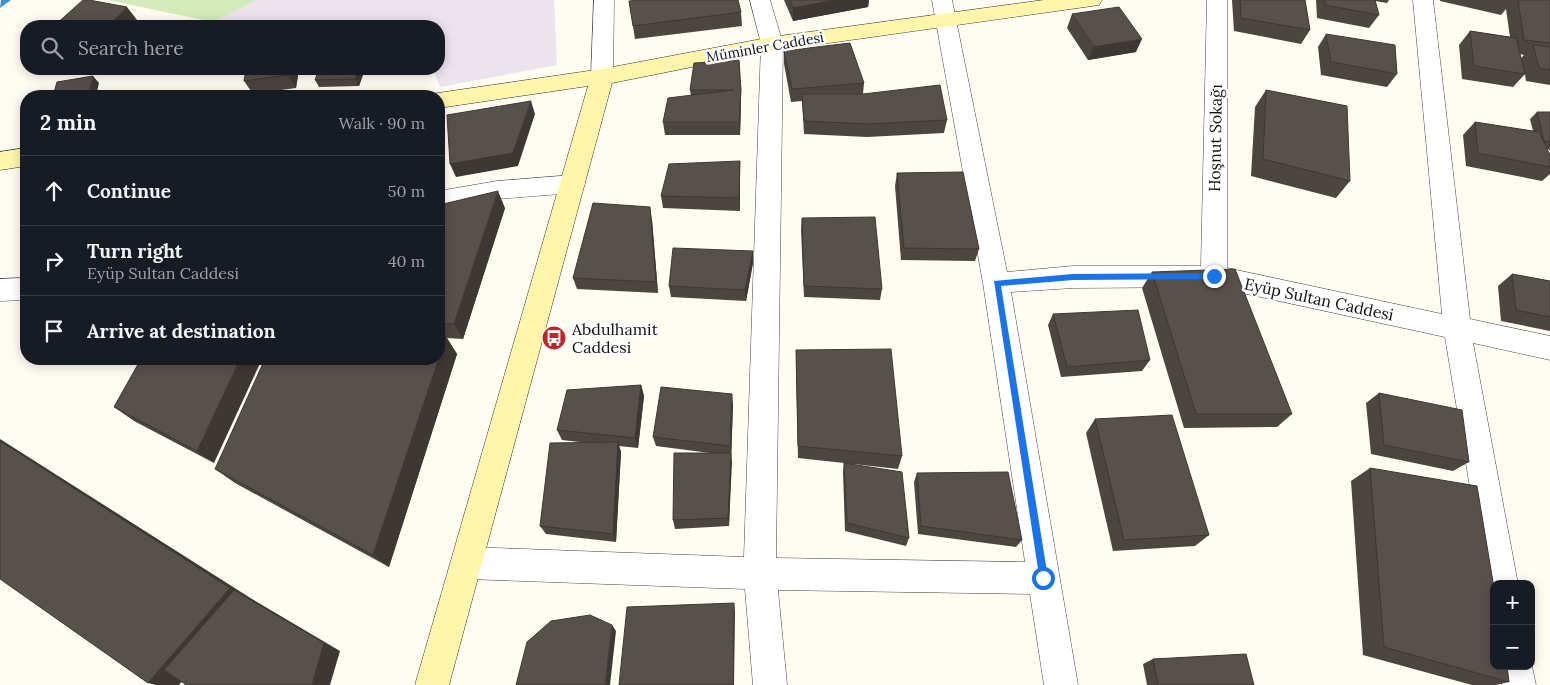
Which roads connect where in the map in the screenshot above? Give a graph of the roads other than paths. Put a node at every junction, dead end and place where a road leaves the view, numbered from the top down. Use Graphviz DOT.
graph roads {
  1 [pos="604,0"];
  2 [pos="760,0"];
  3 [pos="1092,0"];
  4 [pos="1217,0"];
  5 [pos="1423,0"];
  6 [pos="944,10"];
  7 [pos="772,44"];
  8 [pos="602,77"];
  9 [pos="445,99"];
  10 [pos="20,158"];
  11 [pos="0,161"];
  12 [pos="573,184"];
  13 [pos="445,199"];
  14 [pos="1214,276"];
  15 [pos="996,283"];
  16 [pos="20,289"];
  17 [pos="0,290"];
  18 [pos="1457,328"];
  19 [pos="1550,348"];
  20 [pos="467,563"];
  21 [pos="760,574"];
  22 [pos="1043,578"];
  23 [pos="1501,580"];
  24 [pos="1517,670"];
  25 [pos="432,685"];
  26 [pos="770,685"];
  27 [pos="1061,685"];
  28 [pos="1519,685"];
  1 -- 8 [label="street"];
  2 -- 7 [label="street"];
  3 -- 6 [label="street, Müminler Caddesi"];
  4 -- 14 [label="street, Hoşnut Sokağı"];
  5 -- 18 [label="street"];
  6 -- 7 [label="street, Müminler Caddesi"];
  6 -- 15 [label="street"];
  7 -- 8 [label="street, Müminler Caddesi"];
  7 -- 21 [label="street"];
  8 -- 9 [label="street, Müminler Caddesi"];
  8 -- 12 [label="street"];
  10 -- 11 [label="street"];
  12 -- 13 [label="street"];
  12 -- 20 [label="street"];
  14 -- 15 [label="street, Eyüp Sultan Caddesi"];
  14 -- 18 [label="street, Eyüp Sultan Caddesi"];
  15 -- 22 [label="street"];
  16 -- 17 [label="street"];
  18 -- 19 [label="street, Eyüp Sultan Caddesi"];
  18 -- 23 [label="street"];
  20 -- 21 [label="street"];
  20 -- 25 [label="street"];
  21 -- 22 [label="street"];
  21 -- 26 [label="street"];
  22 -- 27 [label="street"];
  24 -- 28 [label="street"];
}
